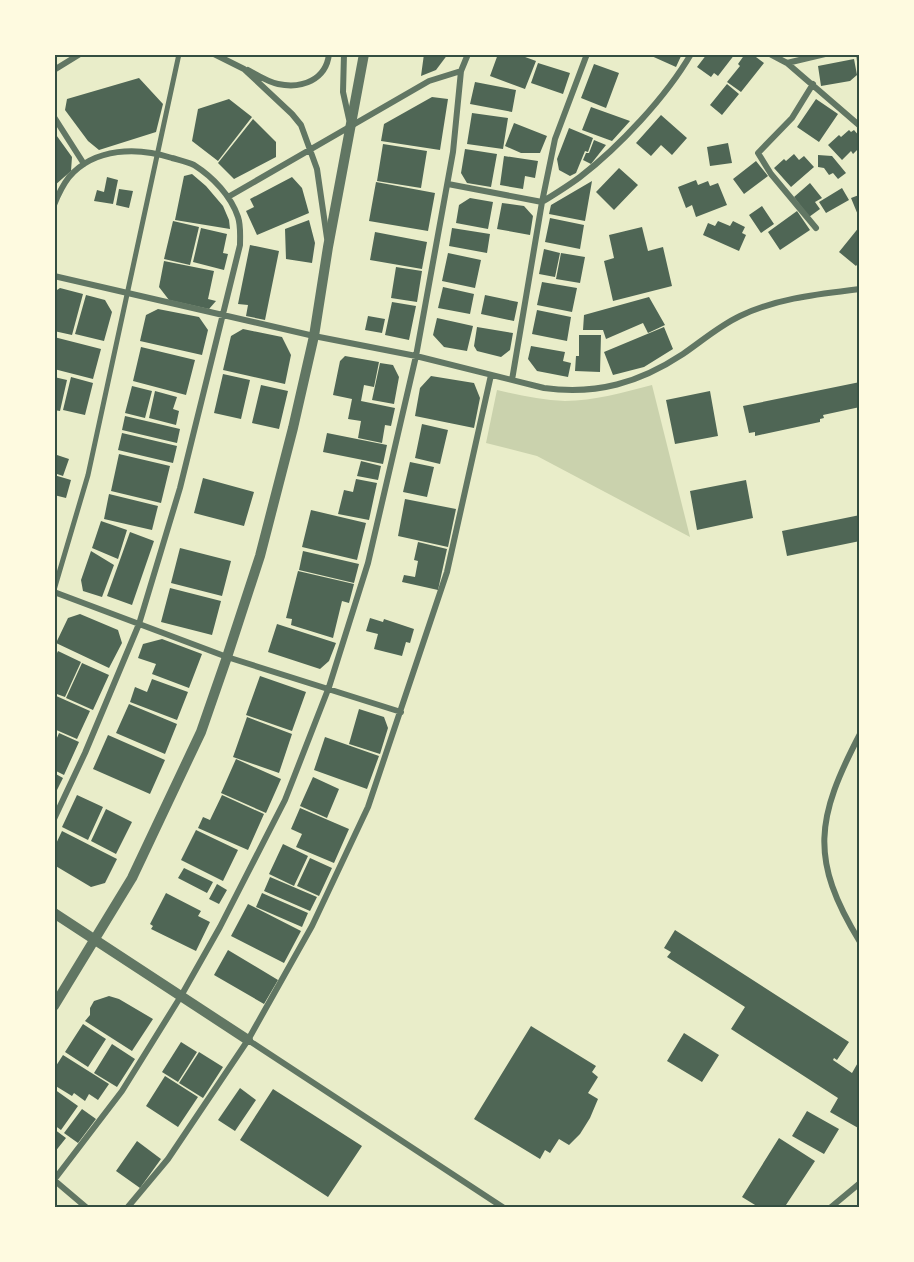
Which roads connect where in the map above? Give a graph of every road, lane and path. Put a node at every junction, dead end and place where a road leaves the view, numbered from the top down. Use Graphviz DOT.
graph roads {
  1 [pos="80,54"];
  2 [pos="179,54"];
  3 [pos="214,54"];
  4 [pos="329,54"];
  5 [pos="344,54"];
  6 [pos="362,54"];
  7 [pos="468,54"];
  8 [pos="587,54"];
  9 [pos="691,54"];
  10 [pos="770,54"];
  11 [pos="825,54"];
  12 [pos="859,54"];
  13 [pos="860,61"];
  14 [pos="787,63"];
  15 [pos="244,69"];
  16 [pos="54,70"];
  17 [pos="462,71"];
  18 [pos="813,84"];
  19 [pos="54,117"];
  20 [pos="351,126"];
  21 [pos="860,126"];
  22 [pos="311,149"];
  23 [pos="158,153"];
  24 [pos="84,164"];
  25 [pos="448,184"];
  26 [pos="228,197"];
  27 [pos="542,202"];
  28 [pos="54,205"];
  29 [pos="816,228"];
  30 [pos="328,247"];
  31 [pos="54,276"];
  32 [pos="860,289"];
  33 [pos="128,293"];
  34 [pos="223,315"];
  35 [pos="314,336"];
  36 [pos="416,356"];
  37 [pos="491,375"];
  38 [pos="512,380"];
  39 [pos="54,591"];
  40 [pos="139,624"];
  41 [pos="227,657"];
  42 [pos="329,687"];
  43 [pos="401,712"];
  44 [pos="860,734"];
  45 [pos="54,819"];
  46 [pos="54,913"];
  47 [pos="96,940"];
  48 [pos="860,942"];
  49 [pos="181,996"];
  50 [pos="54,1006"];
  51 [pos="248,1040"];
  52 [pos="54,1180"];
  53 [pos="860,1183"];
  54 [pos="87,1208"];
  55 [pos="127,1208"];
  56 [pos="504,1208"];
  57 [pos="830,1208"];
  1 -- 16 [label="street"];
  2 -- 23 [label="street"];
  3 -- 15 [label="street"];
  4 -- 15 [label="street"];
  5 -- 20 [label="street"];
  6 -- 20 [label="street"];
  7 -- 17 [label="street"];
  8 -- 27 [label="street"];
  9 -- 27 [label="street"];
  10 -- 14 [label="street"];
  11 -- 14 [label="street"];
  12 -- 13 [label="street"];
  14 -- 18 [label="street"];
  15 -- 22 [label="street"];
  17 -- 20 [label="street"];
  17 -- 25 [label="street"];
  18 -- 21 [label="street"];
  18 -- 29 [label="street"];
  19 -- 24 [label="street"];
  20 -- 22 [label="street"];
  20 -- 30 [label="street"];
  22 -- 26 [label="street"];
  22 -- 30 [label="street"];
  23 -- 24 [label="street"];
  23 -- 26 [label="street"];
  23 -- 33 [label="street"];
  24 -- 28 [label="street"];
  25 -- 27 [label="street"];
  25 -- 36 [label="street"];
  26 -- 34 [label="street"];
  27 -- 38 [label="street"];
  30 -- 35 [label="street"];
  31 -- 33 [label="street"];
  32 -- 38 [label="street"];
  33 -- 34 [label="street"];
  33 -- 39 [label="street"];
  34 -- 35 [label="street"];
  34 -- 40 [label="street"];
  35 -- 36 [label="street"];
  35 -- 41 [label="street"];
  36 -- 37 [label="street"];
  36 -- 42 [label="street"];
  37 -- 38 [label="street"];
  37 -- 43 [label="street"];
  39 -- 40 [label="street"];
  40 -- 41 [label="street"];
  40 -- 45 [label="street"];
  41 -- 42 [label="street"];
  41 -- 47 [label="street"];
  42 -- 43 [label="street"];
  42 -- 49 [label="street"];
  43 -- 51 [label="street"];
  44 -- 48 [label="street"];
  46 -- 47 [label="street"];
  47 -- 49 [label="street"];
  47 -- 50 [label="street"];
  49 -- 51 [label="street"];
  49 -- 52 [label="street"];
  51 -- 55 [label="street"];
  51 -- 56 [label="street"];
  52 -- 54 [label="street"];
  53 -- 57 [label="street"];
}
